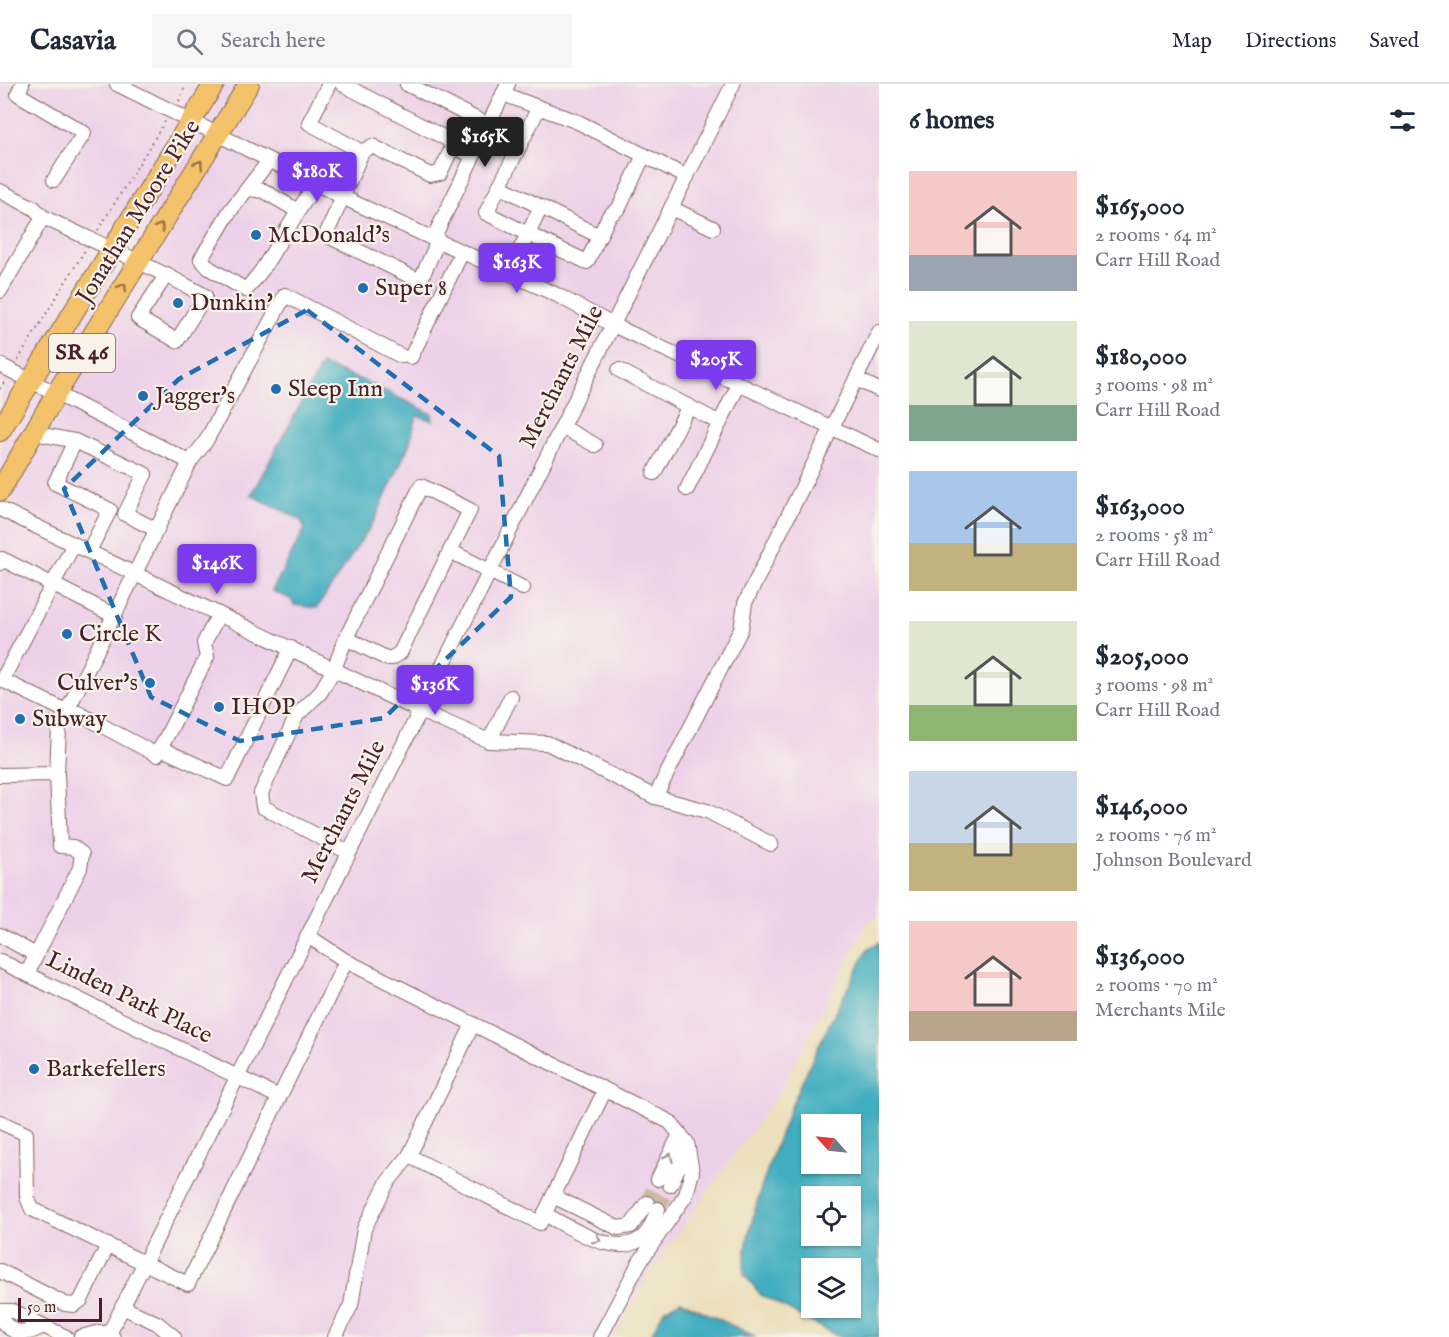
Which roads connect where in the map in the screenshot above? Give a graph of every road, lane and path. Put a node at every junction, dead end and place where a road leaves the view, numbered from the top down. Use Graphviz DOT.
graph roads {
  1 [pos="22,84"];
  2 [pos="117,84"];
  3 [pos="186,84"];
  4 [pos="214,84"];
  5 [pos="249,84"];
  6 [pos="328,84"];
  7 [pos="342,84"];
  8 [pos="407,84"];
  9 [pos="733,84"];
  10 [pos="506,89"];
  11 [pos="181,98"];
  12 [pos="538,108"];
  13 [pos="190,122"];
  14 [pos="488,125"];
  15 [pos="158,133"];
  16 [pos="217,136"];
  17 [pos="453,146"];
  18 [pos="362,152"];
  19 [pos="644,155"];
  20 [pos="473,156"];
  21 [pos="269,161"];
  22 [pos="687,177"];
  23 [pos="54,180"];
  24 [pos="315,184"];
  25 [pos="499,186"];
  26 [pos="249,189"];
  27 [pos="0,191"];
  28 [pos="344,198"];
  29 [pos="541,207"];
  30 [pos="672,208"];
  31 [pos="298,211"];
  32 [pos="43,217"];
  33 [pos="712,228"];
  34 [pos="95,234"];
  35 [pos="528,234"];
  36 [pos="599,236"];
  37 [pos="435,240"];
  38 [pos="87,248"];
  39 [pos="110,250"];
  40 [pos="462,252"];
  41 [pos="0,261"];
  42 [pos="138,262"];
  43 [pos="14,268"];
  44 [pos="508,273"];
  45 [pos="166,274"];
  46 [pos="0,291"];
  47 [pos="613,325"];
  48 [pos="879,332"];
  49 [pos="19,359"];
  50 [pos="0,365"];
  51 [pos="619,370"];
  52 [pos="856,379"];
  53 [pos="30,380"];
  54 [pos="3,384"];
  55 [pos="739,384"];
  56 [pos="0,389"];
  57 [pos="879,390"];
  58 [pos="56,394"];
  59 [pos="689,406"];
  60 [pos="720,423"];
  61 [pos="562,428"];
  62 [pos="832,428"];
  63 [pos="0,431"];
  64 [pos="34,433"];
  65 [pos="75,441"];
  66 [pos="595,445"];
  67 [pos="879,450"];
  68 [pos="190,462"];
  69 [pos="654,473"];
  70 [pos="687,489"];
  71 [pos="0,491"];
  72 [pos="0,508"];
  73 [pos="110,510"];
  74 [pos="125,514"];
  75 [pos="157,530"];
  76 [pos="74,544"];
  77 [pos="89,551"];
  78 [pos="450,551"];
  79 [pos="0,563"];
  80 [pos="490,571"];
  81 [pos="137,574"];
  82 [pos="52,584"];
  83 [pos="523,588"];
  84 [pos="219,614"];
  85 [pos="115,616"];
  86 [pos="346,638"];
  87 [pos="291,648"];
  88 [pos="334,669"];
  89 [pos="1,680"];
  90 [pos="511,697"];
  91 [pos="66,711"];
  92 [pos="420,711"];
  93 [pos="489,741"];
  94 [pos="160,748"];
  95 [pos="57,774"];
  96 [pos="0,775"];
  97 [pos="655,797"];
  98 [pos="771,844"];
  99 [pos="348,852"];
  100 [pos="0,935"];
  101 [pos="308,936"];
  102 [pos="36,955"];
  103 [pos="0,961"];
  104 [pos="346,961"];
  105 [pos="27,974"];
  106 [pos="472,1024"];
  107 [pos="238,1076"];
  108 [pos="605,1090"];
  109 [pos="279,1097"];
  110 [pos="0,1122"];
  111 [pos="680,1134"];
  112 [pos="688,1148"];
  113 [pos="409,1156"];
  114 [pos="553,1196"];
  115 [pos="544,1214"];
  116 [pos="108,1245"];
  117 [pos="145,1262"];
  118 [pos="0,1271"];
  119 [pos="122,1307"];
  120 [pos="0,1311"];
  121 [pos="0,1317"];
  122 [pos="43,1326"];
  123 [pos="111,1336"];
  124 [pos="66,1337"];
  125 [pos="81,1337"];
  126 [pos="174,1337"];
  127 [pos="335,1337"];
  128 [pos="600,1337"];
  1 -- 23 [label="street"];
  2 -- 13 [label="street"];
  3 -- 11 [label="path"];
  4 -- 13 [label="highway, Jonathan Moore Pike / SR 46"];
  5 -- 16 [label="highway, Jonathan Moore Pike / SR 46"];
  6 -- 18 [label="street"];
  7 -- 17 [label="street"];
  8 -- 14 [label="street"];
  9 -- 22 [label="street, Merchants Mile"];
  10 -- 12 [label="street"];
  10 -- 14 [label="street"];
  12 -- 19 [label="street"];
  12 -- 25 [label="street"];
  13 -- 16 [label="street"];
  13 -- 39 [label="highway, Jonathan Moore Pike / SR 46"];
  14 -- 20 [label="street"];
  15 -- 34 [label="path"];
  16 -- 21 [label="street"];
  42 -- 16 [label="highway, Jonathan Moore Pike / SR 46, one-way"];
  17 -- 18 [label="street"];
  17 -- 20 [label="street"];
  18 -- 28 [label="street"];
  19 -- 22 [label="street"];
  19 -- 36 [label="street"];
  20 -- 37 [label="street"];
  21 -- 24 [label="street"];
  21 -- 26 [label="street"];
  22 -- 30 [label="street, Merchants Mile"];
  24 -- 28 [label="street"];
  24 -- 31 [label="street"];
  25 -- 29 [label="street"];
  25 -- 35 [label="street"];
  26 -- 31 [label="street"];
  26 -- 31 [label="street"];
  27 -- 32 [label="street"];
  28 -- 37 [label="street"];
  28 -- 37 [label="street"];
  29 -- 35 [label="street"];
  29 -- 36 [label="street"];
  30 -- 33 [label="street"];
  30 -- 47 [label="street, Merchants Mile"];
  32 -- 39 [label="street"];
  32 -- 43 [label="street"];
  35 -- 36 [label="street"];
  35 -- 44 [label="street"];
  37 -- 40 [label="street"];
  38 -- 49 [label="path"];
  39 -- 42 [label="street"];
  39 -- 53 [label="highway, Jonathan Moore Pike / SR 46"];
  40 -- 44 [label="street"];
  40 -- 68 [label="street"];
  41 -- 43 [label="street"];
  42 -- 45 [label="street"];
  58 -- 42 [label="highway, Jonathan Moore Pike / SR 46, one-way"];
  43 -- 46 [label="street"];
  44 -- 47 [label="street"];
  45 -- 45 [label="street"];
  47 -- 55 [label="street"];
  47 -- 61 [label="street, Merchants Mile"];
  48 -- 52 [label="street"];
  50 -- 53 [label="street"];
  51 -- 59 [label="street"];
  52 -- 57 [label="street"];
  52 -- 62 [label="street"];
  53 -- 58 [label="street"];
  53 -- 63 [label="highway, Jonathan Moore Pike / SR 46"];
  54 -- 56 [label="path"];
  55 -- 60 [label="street"];
  55 -- 62 [label="street"];
  58 -- 64 [label="highway, Jonathan Moore Pike / SR 46"];
  58 -- 68 [label="street"];
  59 -- 60 [label="street"];
  59 -- 69 [label="street"];
  60 -- 70 [label="street"];
  61 -- 66 [label="street"];
  61 -- 80 [label="street, Merchants Mile"];
  62 -- 67 [label="street"];
  62 -- 97 [label="street"];
  64 -- 65 [label="street"];
  64 -- 71 [label="highway, Jonathan Moore Pike / SR 46"];
  65 -- 73 [label="street"];
  65 -- 74 [label="street"];
  68 -- 75 [label="street"];
  72 -- 76 [label="street"];
  73 -- 74 [label="street"];
  73 -- 77 [label="street"];
  74 -- 75 [label="street"];
  75 -- 81 [label="street"];
  76 -- 77 [label="street"];
  76 -- 82 [label="street"];
  77 -- 81 [label="street"];
  78 -- 80 [label="street"];
  78 -- 86 [label="street"];
  78 -- 86 [label="street"];
  79 -- 82 [label="street"];
  80 -- 83 [label="street"];
  80 -- 92 [label="street, Merchants Mile"];
  81 -- 84 [label="street"];
  81 -- 85 [label="street"];
  82 -- 85 [label="street"];
  82 -- 89 [label="street"];
  84 -- 87 [label="street"];
  84 -- 94 [label="street"];
  85 -- 91 [label="street"];
  86 -- 88 [label="street"];
  87 -- 88 [label="street"];
  87 -- 94 [label="street"];
  88 -- 92 [label="street"];
  88 -- 99 [label="street"];
  89 -- 91 [label="street"];
  90 -- 93 [label="street"];
  91 -- 94 [label="street"];
  91 -- 95 [label="street"];
  92 -- 93 [label="street"];
  92 -- 99 [label="street, Merchants Mile"];
  93 -- 97 [label="street"];
  95 -- 96 [label="street"];
  95 -- 102 [label="street"];
  97 -- 98 [label="street"];
  99 -- 101 [label="street, Merchants Mile"];
  100 -- 102 [label="street"];
  101 -- 104 [label="street"];
  101 -- 107 [label="street, Merchants Mile"];
  102 -- 105 [label="street"];
  103 -- 105 [label="street, Linden Park Place"];
  104 -- 106 [label="street"];
  104 -- 109 [label="street"];
  105 -- 107 [label="street, Linden Park Place"];
  106 -- 108 [label="street"];
  106 -- 113 [label="street"];
  107 -- 109 [label="street, Linden Park Place"];
  107 -- 117 [label="street, Merchants Mile"];
  108 -- 111 [label="street"];
  108 -- 114 [label="street"];
  109 -- 117 [label="street"];
  110 -- 116 [label="street"];
  111 -- 112 [label="street"];
  112 -- 111 [label="street, one-way"];
  112 -- 128 [label="street"];
  113 -- 115 [label="street"];
  113 -- 127 [label="street"];
  114 -- 115 [label="street"];
  115 -- 114 [label="street, one-way"];
  116 -- 117 [label="street"];
  116 -- 118 [label="street"];
  117 -- 119 [label="street, Merchants Mile"];
  119 -- 123 [label="street, Merchants Mile"];
  119 -- 126 [label="street"];
  120 -- 122 [label="street"];
  121 -- 122 [label="street"];
  122 -- 124 [label="street"];
  123 -- 125 [label="street, Merchants Mile"];
}
